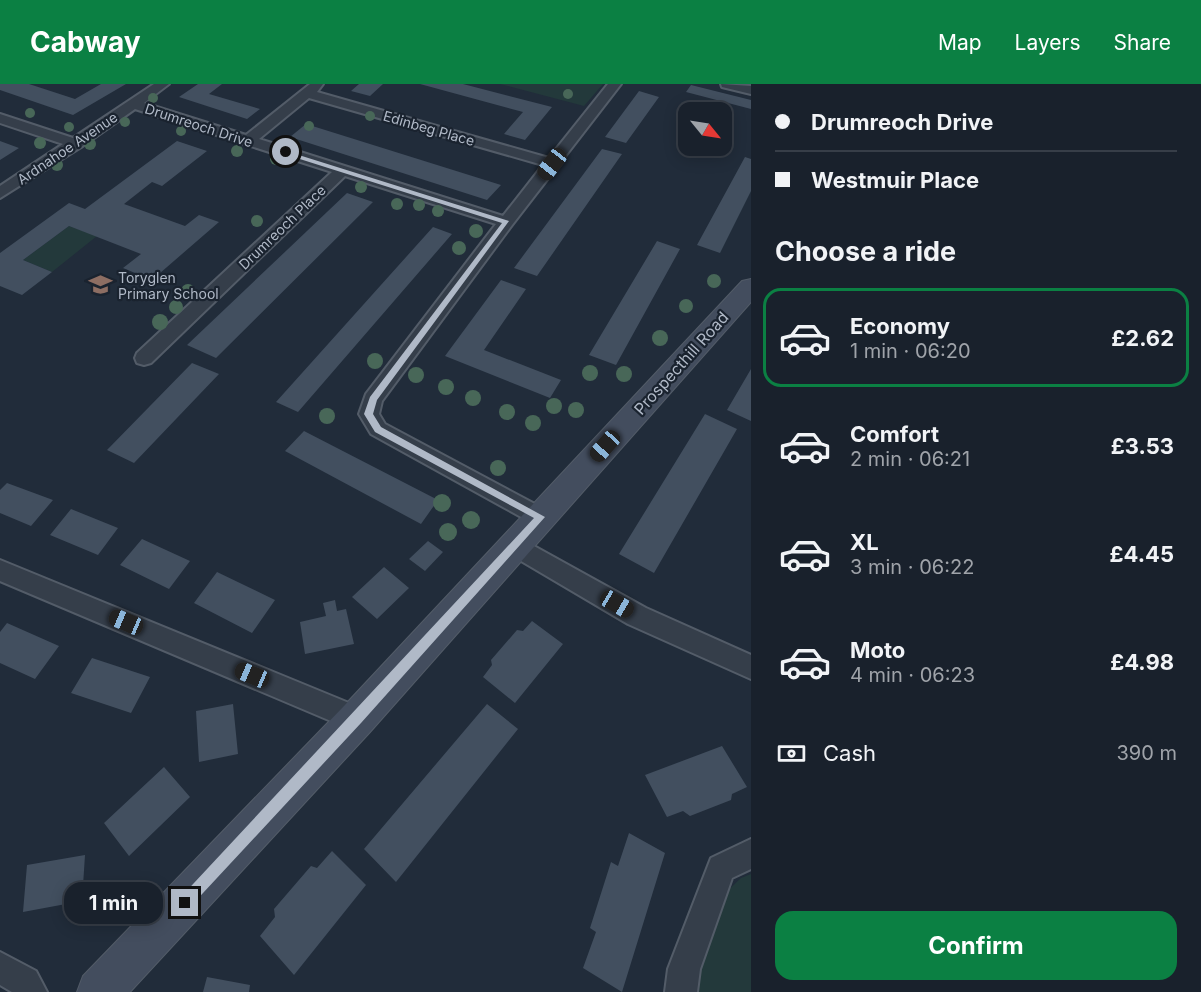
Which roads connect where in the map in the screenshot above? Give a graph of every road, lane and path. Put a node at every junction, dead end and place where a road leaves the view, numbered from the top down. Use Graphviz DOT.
graph roads {
  1 [pos="163,84"];
  2 [pos="615,84"];
  3 [pos="727,84"];
  4 [pos="312,89"];
  5 [pos="751,90"];
  6 [pos="133,104"];
  7 [pos="0,118"];
  8 [pos="248,141"];
  9 [pos="76,144"];
  10 [pos="552,164"];
  11 [pos="342,170"];
  12 [pos="0,193"];
  13 [pos="506,222"];
  14 [pos="751,287"];
  15 [pos="144,358"];
  16 [pos="540,517"];
  17 [pos="514,545"];
  18 [pos="0,570"];
  19 [pos="751,668"];
  20 [pos="357,719"];
  21 [pos="751,854"];
  22 [pos="0,968"];
  23 [pos="30,992"];
  24 [pos="99,992"];
  25 [pos="681,992"];
  1 -- 6 [label="street, Ardnahoe Avenue"];
  2 -- 10 [label="street"];
  3 -- 5 [label="street"];
  4 -- 8 [label="street"];
  4 -- 10 [label="street, Edinbeg Place"];
  6 -- 8 [label="street, Drumreoch Drive"];
  6 -- 9 [label="street, Ardnahoe Avenue"];
  7 -- 9 [label="street"];
  8 -- 11 [label="street, Drumreoch Drive"];
  9 -- 12 [label="street, Ardnahoe Avenue"];
  10 -- 13 [label="street"];
  11 -- 13 [label="street, Drumreoch Drive"];
  11 -- 15 [label="street, Drumreoch Place"];
  13 -- 16 [label="street"];
  14 -- 16 [label="main road, Prospecthill Road"];
  16 -- 17 [label="main road, Prospecthill Road"];
  17 -- 19 [label="street"];
  17 -- 20 [label="main road, Prospecthill Road"];
  18 -- 20 [label="street"];
  20 -- 24 [label="main road, Prospecthill Road"];
  21 -- 25 [label="street"];
  22 -- 23 [label="street"];
}
